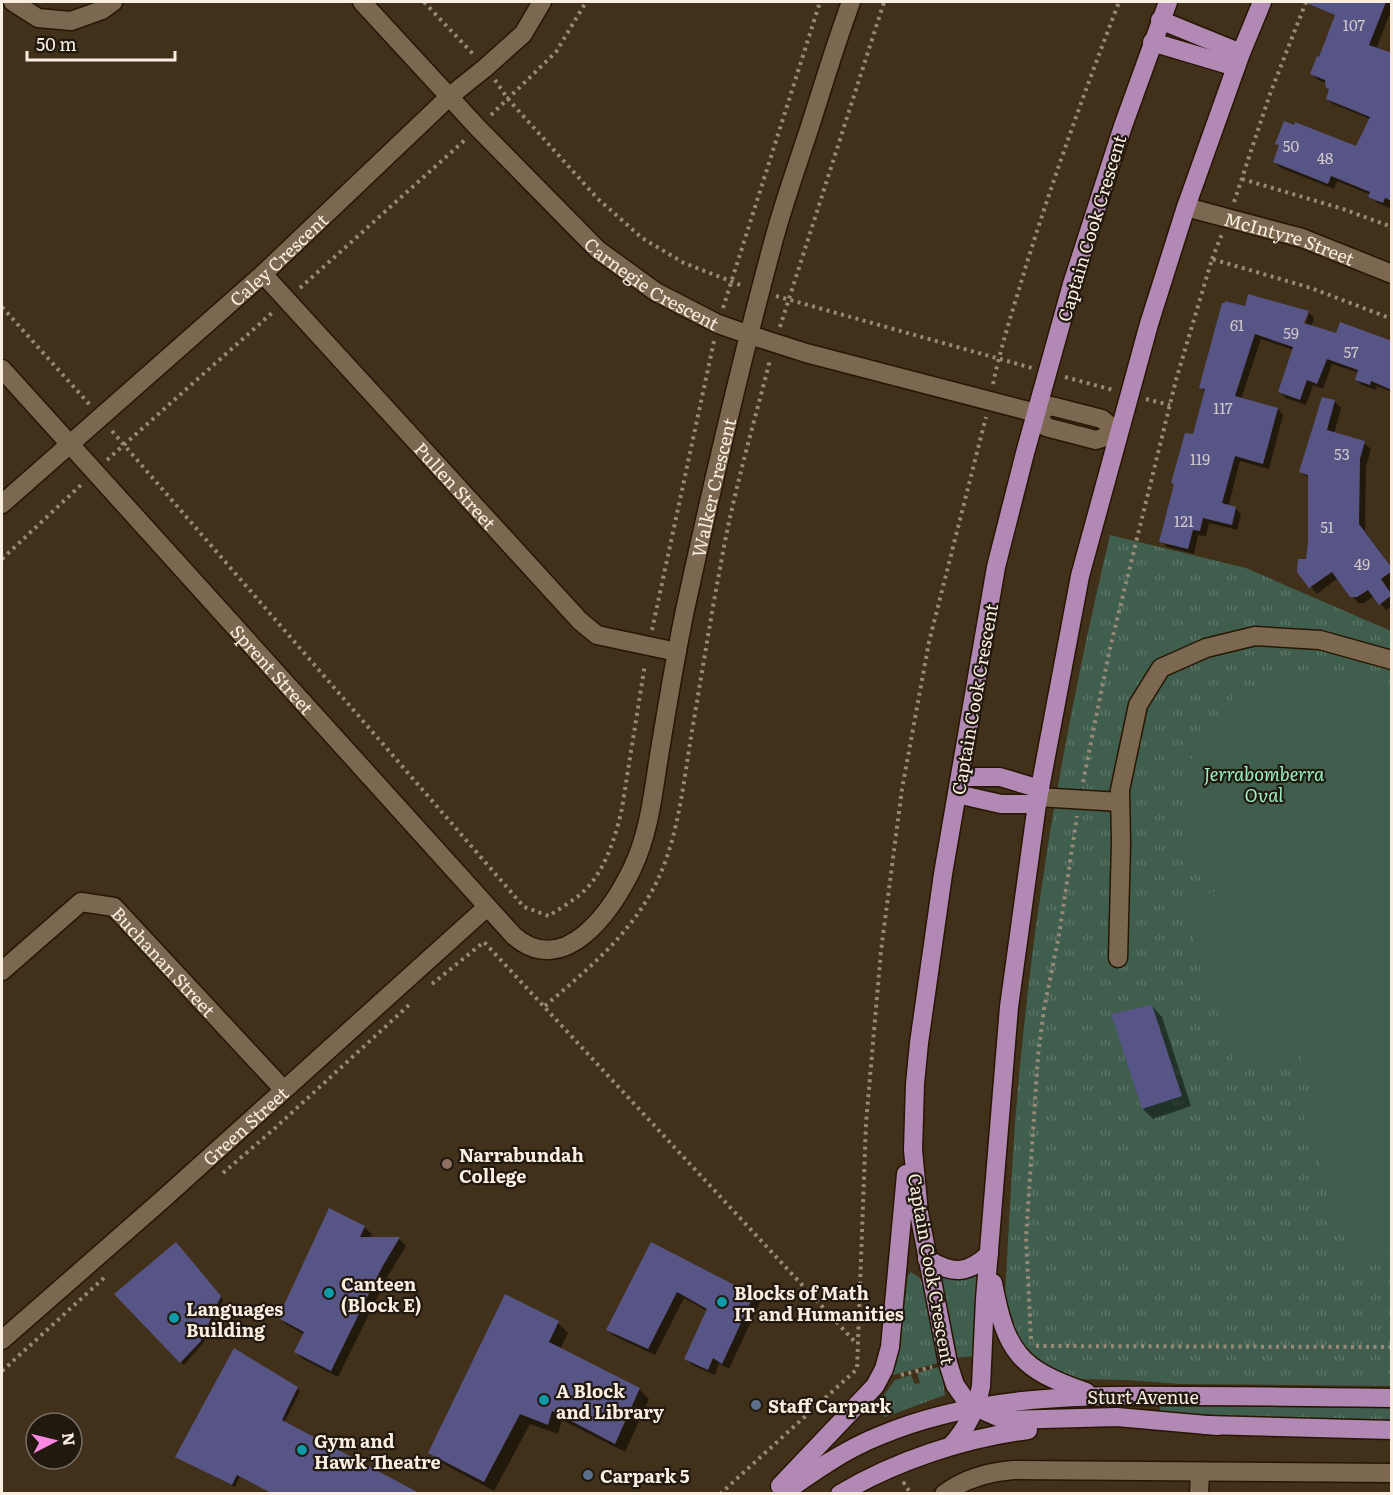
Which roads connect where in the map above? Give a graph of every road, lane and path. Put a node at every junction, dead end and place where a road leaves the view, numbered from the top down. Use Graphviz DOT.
graph roads {
  1 [pos="13,2"];
  2 [pos="113,2"];
  3 [pos="363,2"];
  4 [pos="542,2"];
  5 [pos="851,2"];
  6 [pos="884,2"];
  7 [pos="1119,2"];
  8 [pos="1168,2"];
  9 [pos="1262,2"];
  10 [pos="1306,2"];
  11 [pos="1160,20"];
  12 [pos="1152,42"];
  13 [pos="1238,60"];
  14 [pos="450,96"];
  15 [pos="1242,179"];
  16 [pos="1186,207"];
  17 [pos="1229,219"];
  18 [pos="1392,227"];
  19 [pos="1212,258"];
  20 [pos="262,274"];
  21 [pos="1392,274"];
  22 [pos="750,335"];
  23 [pos="775,343"];
  24 [pos="2,369"];
  25 [pos="990,401"];
  26 [pos="1036,413"];
  27 [pos="1118,433"];
  28 [pos="69,443"];
  29 [pos="2,504"];
  30 [pos="676,652"];
  31 [pos="1392,660"];
  32 [pos="959,785"];
  33 [pos="1038,797"];
  34 [pos="1120,802"];
  35 [pos="487,907"];
  36 [pos="484,942"];
  37 [pos="554,950"];
  38 [pos="1118,958"];
  39 [pos="2,971"];
  40 [pos="545,1006"];
  41 [pos="915,1084"];
  42 [pos="283,1089"];
  43 [pos="989,1254"];
  44 [pos="927,1259"];
  45 [pos="2,1340"];
  46 [pos="856,1344"];
  47 [pos="1031,1346"];
  48 [pos="1392,1347"];
  49 [pos="931,1367"];
  50 [pos="892,1378"];
  51 [pos="1093,1395"];
  52 [pos="1392,1398"];
  53 [pos="975,1407"];
  54 [pos="1218,1426"];
  55 [pos="1392,1430"];
  56 [pos="951,1446"];
  57 [pos="1200,1472"];
  58 [pos="1392,1473"];
  59 [pos="902,1485"];
  60 [pos="720,1494"];
  61 [pos="772,1494"];
  62 [pos="782,1494"];
  63 [pos="840,1494"];
  64 [pos="911,1494"];
  65 [pos="944,1494"];
  66 [pos="1199,1494"];
  1 -- 2 [label="street"];
  3 -- 14 [label="street, Carnegie Crescent"];
  4 -- 14 [label="street, Caley Crescent"];
  5 -- 22 [label="street, Walker Crescent"];
  6 -- 23 [label="path"];
  7 -- 25 [label="path"];
  8 -- 11 [label="main road, Captain Cook Crescent"];
  9 -- 13 [label="main road, Captain Cook Crescent"];
  10 -- 15 [label="path"];
  11 -- 12 [label="main road, Captain Cook Crescent"];
  11 -- 13 [label="main road"];
  12 -- 13 [label="main road"];
  12 -- 26 [label="main road, Captain Cook Crescent"];
  13 -- 16 [label="main road, Captain Cook Crescent"];
  14 -- 20 [label="street, Caley Crescent"];
  14 -- 22 [label="street, Carnegie Crescent"];
  15 -- 17 [label="path"];
  15 -- 18 [label="path"];
  16 -- 17 [label="street, McIntyre Street"];
  16 -- 27 [label="main road, Captain Cook Crescent"];
  17 -- 19 [label="path"];
  17 -- 21 [label="street, McIntyre Street"];
  20 -- 28 [label="street, Caley Crescent"];
  20 -- 30 [label="street, Pullen Street"];
  22 -- 23 [label="street, Carnegie Crescent"];
  22 -- 30 [label="street, Walker Crescent"];
  23 -- 25 [label="street, Carnegie Crescent"];
  23 -- 40 [label="path"];
  24 -- 28 [label="street, Sprent Street"];
  25 -- 26 [label="street, Carnegie Crescent"];
  25 -- 46 [label="path"];
  26 -- 27 [label="street, Carnegie Crescent"];
  26 -- 32 [label="main road, Captain Cook Crescent"];
  27 -- 33 [label="main road, Captain Cook Crescent"];
  28 -- 29 [label="street, Caley Crescent"];
  28 -- 35 [label="street, Sprent Street"];
  30 -- 37 [label="street, Walker Crescent"];
  31 -- 34 [label="street"];
  32 -- 33 [label="main road"];
  32 -- 33 [label="main road"];
  32 -- 41 [label="main road, Captain Cook Crescent"];
  33 -- 34 [label="street"];
  33 -- 43 [label="main road, Captain Cook Crescent"];
  34 -- 38 [label="street"];
  35 -- 37 [label="street, Sprent Street"];
  35 -- 42 [label="street, Green Street"];
  36 -- 40 [label="path"];
  39 -- 42 [label="street, Buchanan Street"];
  40 -- 46 [label="path"];
  41 -- 44 [label="main road, Captain Cook Crescent"];
  41 -- 61 [label="main road"];
  42 -- 45 [label="street, Green Street"];
  43 -- 44 [label="main road"];
  43 -- 51 [label="main road"];
  43 -- 53 [label="main road, Captain Cook Crescent"];
  44 -- 53 [label="main road, Captain Cook Crescent"];
  46 -- 60 [label="path"];
  47 -- 48 [label="path"];
  49 -- 50 [label="path"];
  51 -- 52 [label="main road, Sturt Avenue"];
  51 -- 53 [label="main road, Sturt Avenue"];
  53 -- 54 [label="main road, Captain Cook Crescent"];
  53 -- 56 [label="main road, Captain Cook Crescent"];
  53 -- 62 [label="main road, Sturt Avenue"];
  54 -- 55 [label="main road, Sturt Avenue"];
  54 -- 56 [label="main road, Sturt Avenue"];
  56 -- 63 [label="main road, Sturt Avenue"];
  57 -- 58 [label="street"];
  57 -- 65 [label="street"];
  57 -- 66 [label="street"];
  59 -- 64 [label="path"];
}
